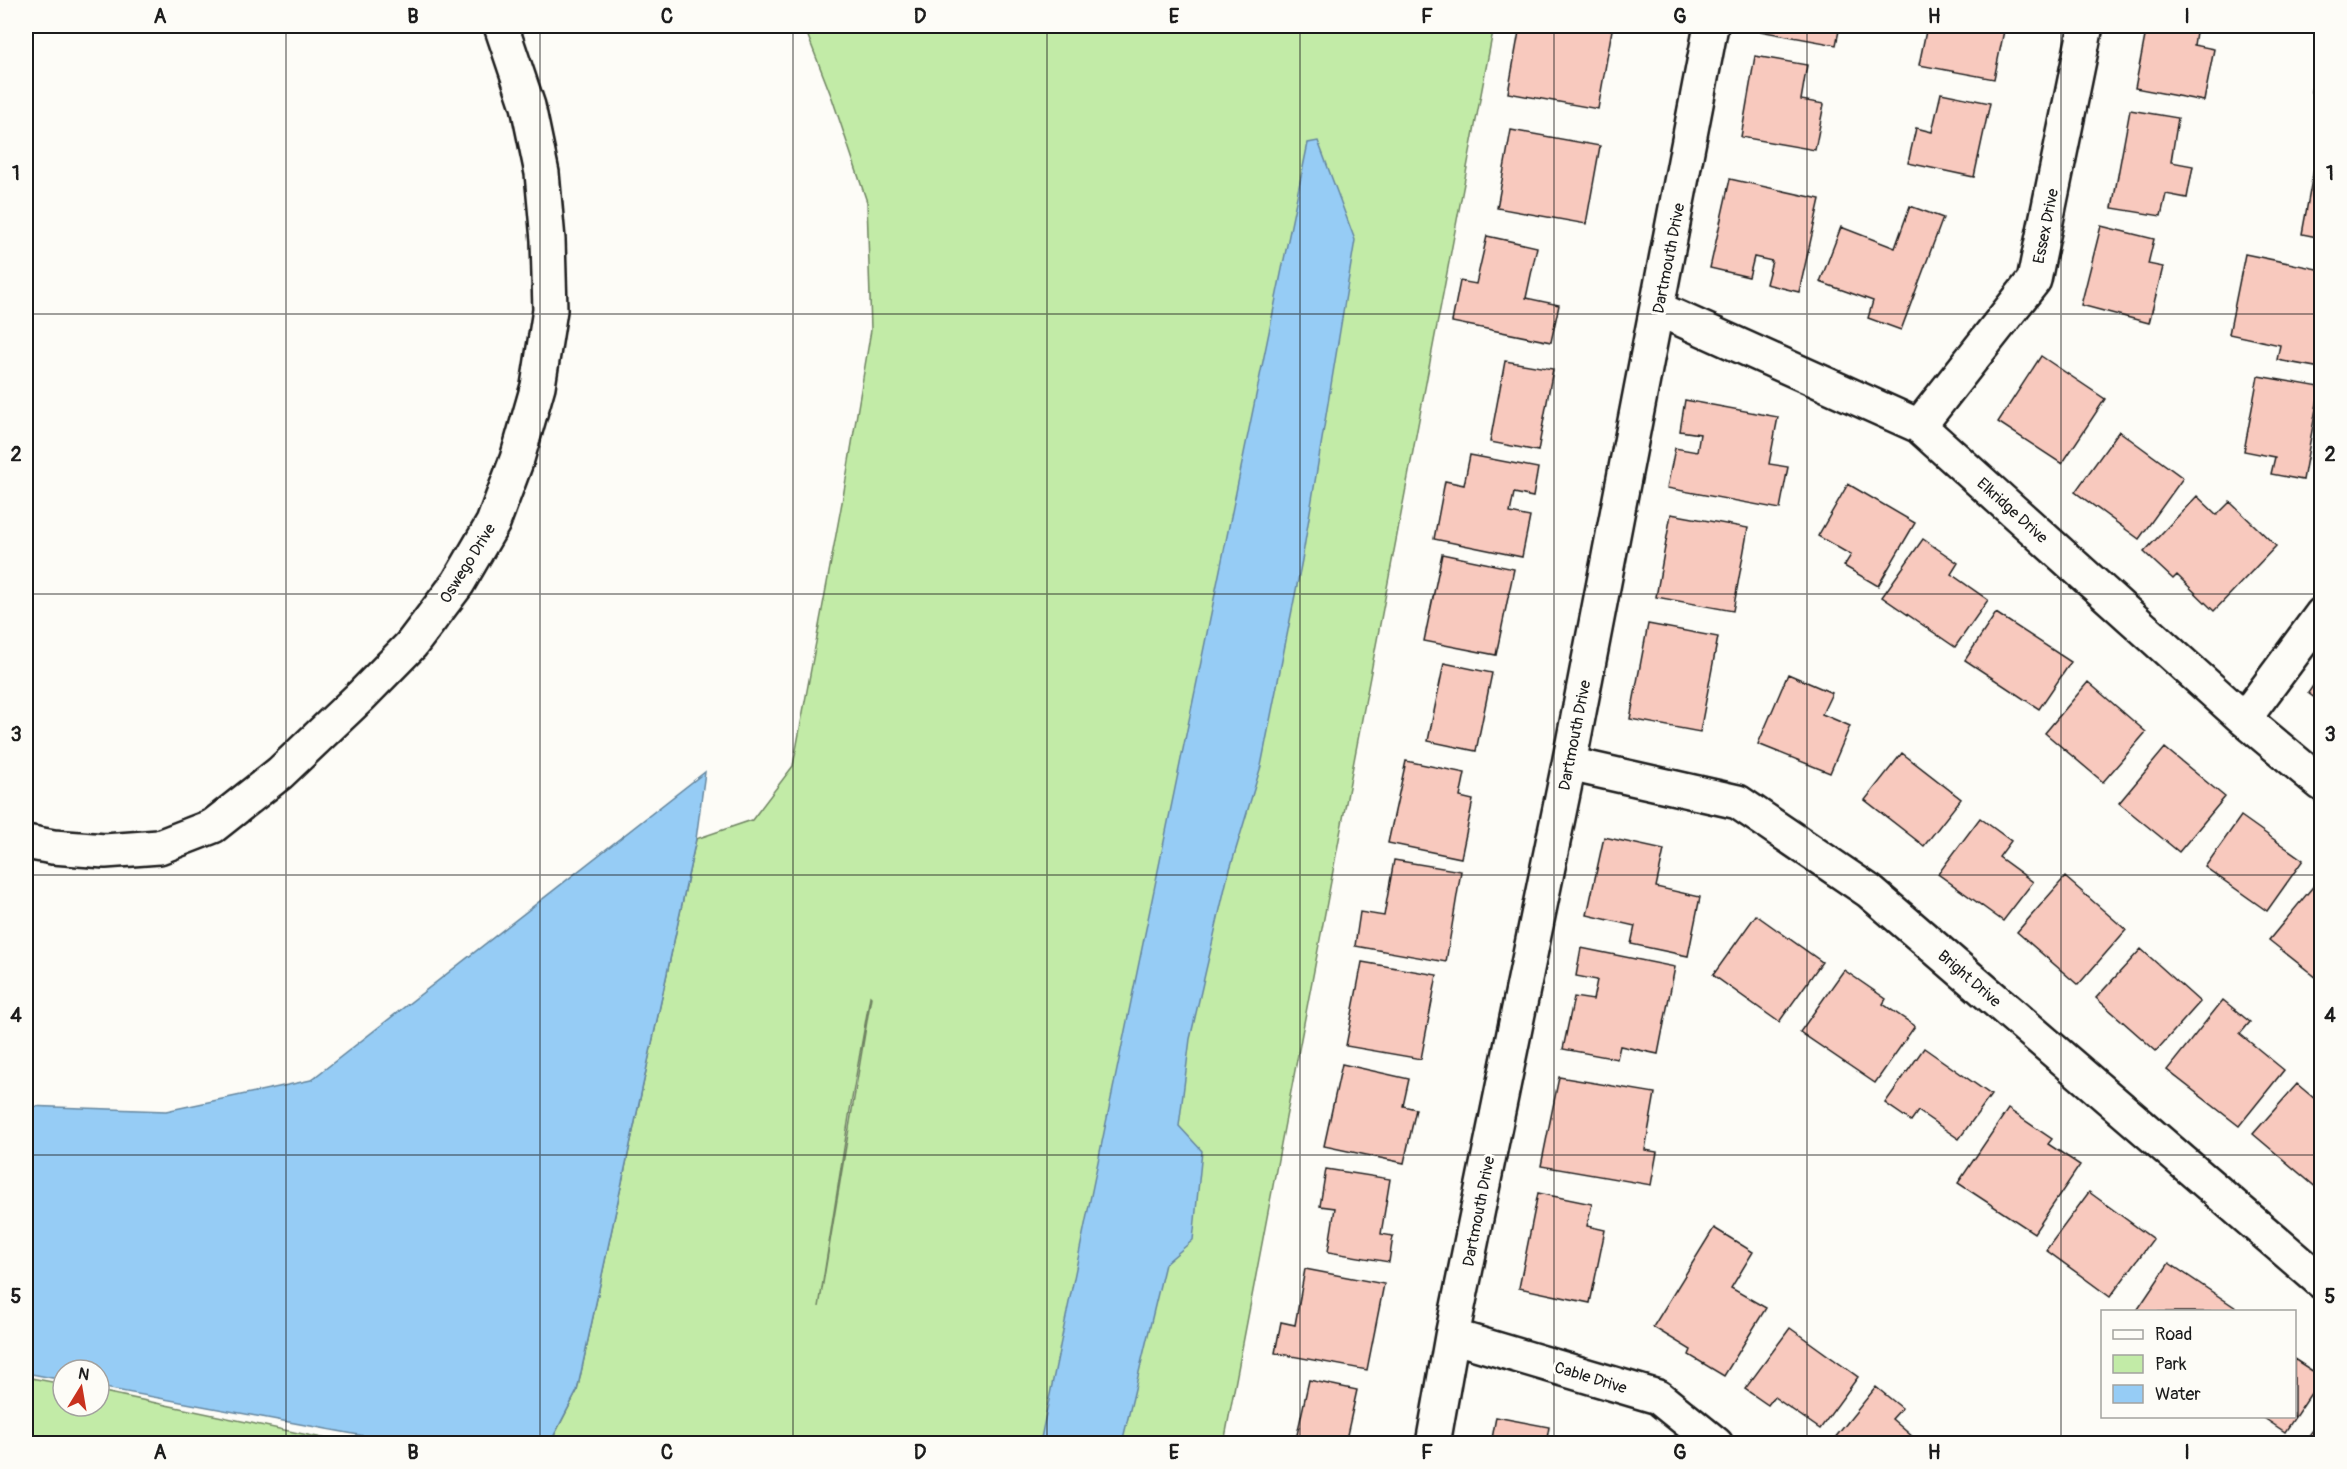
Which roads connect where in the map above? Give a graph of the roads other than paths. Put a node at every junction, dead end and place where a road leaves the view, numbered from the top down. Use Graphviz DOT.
graph roads {
  1 [pos="501,26"];
  2 [pos="1711,26"];
  3 [pos="2086,26"];
  4 [pos="1658,309"];
  5 [pos="1919,426"];
  6 [pos="2322,614"];
  7 [pos="2244,718"];
  8 [pos="1569,764"];
  9 [pos="2322,784"];
  10 [pos="26,842"];
  11 [pos="2322,1282"];
  12 [pos="1452,1336"];
  13 [pos="1433,1443"];
  14 [pos="1716,1443"];
  1 -- 10 [label="street, Oswego Drive"];
  2 -- 4 [label="street, Dartmouth Drive"];
  3 -- 5 [label="street, Essex Drive"];
  4 -- 5 [label="street, Elkridge Drive"];
  4 -- 8 [label="street, Dartmouth Drive"];
  5 -- 7 [label="street, Elkridge Drive"];
  6 -- 7 [label="street"];
  7 -- 9 [label="street, Elkridge Drive"];
  8 -- 11 [label="street, Bright Drive"];
  8 -- 12 [label="street, Dartmouth Drive"];
  12 -- 13 [label="street, Dartmouth Drive"];
  12 -- 14 [label="street, Cable Drive"];
}
